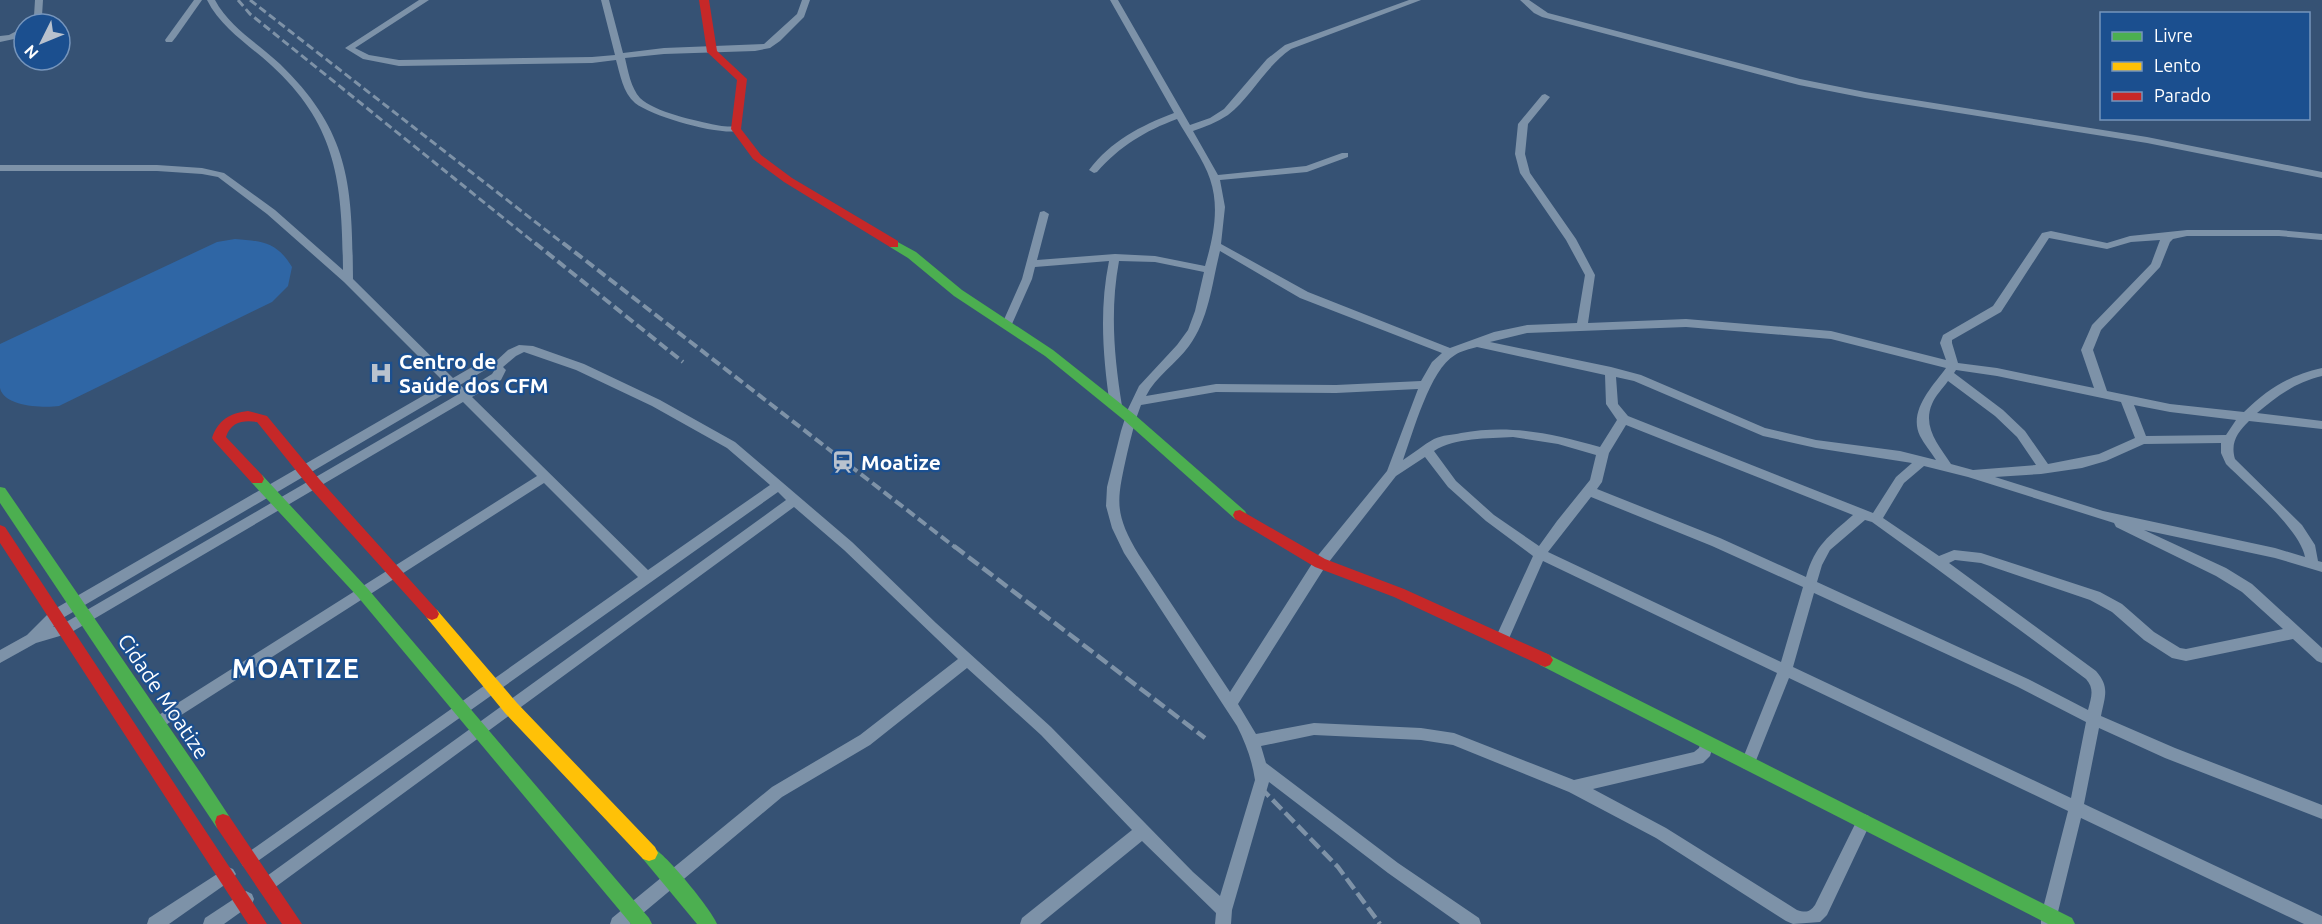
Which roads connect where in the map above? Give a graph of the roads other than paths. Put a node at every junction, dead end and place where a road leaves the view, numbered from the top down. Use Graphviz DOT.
graph roads {
  1 [pos="198,0"];
  2 [pos="211,0"];
  3 [pos="425,0"];
  4 [pos="605,0"];
  5 [pos="704,0"];
  6 [pos="806,0"];
  7 [pos="1114,0"];
  8 [pos="1417,0"];
  9 [pos="1524,0"];
  10 [pos="169,40"];
  11 [pos="710,48"];
  12 [pos="621,58"];
  13 [pos="1545,97"];
  14 [pos="1178,115"];
  15 [pos="736,129"];
  16 [pos="1188,129"];
  17 [pos="1345,155"];
  18 [pos="0,168"];
  19 [pos="1094,170"];
  20 [pos="2322,175"];
  21 [pos="1215,178"];
  22 [pos="1044,214"];
  23 [pos="2170,236"];
  24 [pos="2322,237"];
  25 [pos="1218,246"];
  26 [pos="1115,257"];
  27 [pos="1031,264"];
  28 [pos="1209,270"];
  29 [pos="348,280"];
  30 [pos="1007,324"];
  31 [pos="1582,327"];
  32 [pos="1476,343"];
  33 [pos="1450,352"];
  34 [pos="497,366"];
  35 [pos="1611,371"];
  36 [pos="1951,371"];
  37 [pos="2322,372"];
  38 [pos="451,385"];
  39 [pos="1425,385"];
  40 [pos="2102,394"];
  41 [pos="464,397"];
  42 [pos="2126,399"];
  43 [pos="1138,401"];
  44 [pos="1116,406"];
  45 [pos="2249,416"];
  46 [pos="1130,418"];
  47 [pos="1624,419"];
  48 [pos="2322,425"];
  49 [pos="2142,440"];
  50 [pos="2228,440"];
  51 [pos="1426,449"];
  52 [pos="1603,452"];
  53 [pos="1923,460"];
  54 [pos="1947,467"];
  55 [pos="2045,468"];
  56 [pos="305,470"];
  57 [pos="1392,473"];
  58 [pos="1970,473"];
  59 [pos="545,477"];
  60 [pos="315,483"];
  61 [pos="778,486"];
  62 [pos="270,490"];
  63 [pos="1589,490"];
  64 [pos="0,492"];
  65 [pos="795,500"];
  66 [pos="281,503"];
  67 [pos="1870,516"];
  68 [pos="2103,516"];
  69 [pos="0,531"];
  70 [pos="1540,554"];
  71 [pos="1938,562"];
  72 [pos="1320,563"];
  73 [pos="2317,565"];
  74 [pos="396,572"];
  75 [pos="647,579"];
  76 [pos="1811,586"];
  77 [pos="363,593"];
  78 [pos="75,604"];
  79 [pos="56,615"];
  80 [pos="85,618"];
  81 [pos="65,629"];
  82 [pos="2297,632"];
  83 [pos="32,639"];
  84 [pos="1502,639"];
  85 [pos="0,657"];
  86 [pos="2322,657"];
  87 [pos="967,660"];
  88 [pos="1785,671"];
  89 [pos="492,686"];
  90 [pos="1230,705"];
  91 [pos="511,708"];
  92 [pos="460,710"];
  93 [pos="2093,719"];
  94 [pos="159,722"];
  95 [pos="478,731"];
  96 [pos="1252,741"];
  97 [pos="1707,743"];
  98 [pos="1748,763"];
  99 [pos="1261,767"];
  100 [pos="1574,787"];
  101 [pos="2076,808"];
  102 [pos="2322,812"];
  103 [pos="1864,821"];
  104 [pos="1144,830"];
  105 [pos="248,861"];
  106 [pos="225,876"];
  107 [pos="672,878"];
  108 [pos="266,885"];
  109 [pos="243,901"];
  110 [pos="632,912"];
  111 [pos="1223,917"];
  112 [pos="2049,920"];
  113 [pos="155,924"];
  114 [pos="211,924"];
  115 [pos="258,924"];
  116 [pos="293,924"];
  117 [pos="618,924"];
  118 [pos="643,924"];
  119 [pos="708,924"];
  120 [pos="1028,924"];
  121 [pos="1473,924"];
  122 [pos="2066,924"];
  123 [pos="2320,924"];
  1 -- 10 [label="street"];
  2 -- 29 [label="street"];
  3 -- 12 [label="street"];
  4 -- 12 [label="street"];
  5 -- 11 [label="main road"];
  6 -- 11 [label="street"];
  7 -- 14 [label="street"];
  8 -- 16 [label="street"];
  9 -- 20 [label="street"];
  11 -- 12 [label="street"];
  11 -- 15 [label="main road"];
  12 -- 15 [label="street"];
  13 -- 31 [label="street"];
  14 -- 16 [label="street"];
  14 -- 19 [label="street"];
  15 -- 30 [label="main road"];
  16 -- 21 [label="street"];
  17 -- 21 [label="street"];
  18 -- 29 [label="street"];
  21 -- 25 [label="street"];
  22 -- 27 [label="street"];
  23 -- 24 [label="street"];
  23 -- 36 [label="street"];
  23 -- 40 [label="street"];
  25 -- 28 [label="street"];
  25 -- 33 [label="street"];
  26 -- 27 [label="street"];
  26 -- 28 [label="street"];
  26 -- 44 [label="street"];
  27 -- 30 [label="street"];
  28 -- 43 [label="street"];
  29 -- 38 [label="street"];
  30 -- 44 [label="main road"];
  31 -- 32 [label="street"];
  31 -- 36 [label="street"];
  32 -- 33 [label="street"];
  32 -- 35 [label="street"];
  33 -- 39 [label="street"];
  34 -- 38 [label="street"];
  34 -- 41 [label="street"];
  34 -- 61 [label="street"];
  35 -- 47 [label="street"];
  35 -- 53 [label="street"];
  36 -- 40 [label="street"];
  36 -- 54 [label="street"];
  36 -- 55 [label="street"];
  37 -- 45 [label="street"];
  38 -- 41 [label="street"];
  38 -- 56 [label="street"];
  39 -- 43 [label="street"];
  39 -- 57 [label="street"];
  40 -- 42 [label="street"];
  41 -- 59 [label="street"];
  41 -- 60 [label="street"];
  42 -- 45 [label="street"];
  42 -- 49 [label="street"];
  43 -- 46 [label="street"];
  44 -- 46 [label="main road"];
  45 -- 48 [label="street"];
  45 -- 50 [label="street"];
  46 -- 72 [label="main road"];
  46 -- 90 [label="street"];
  47 -- 52 [label="street"];
  47 -- 67 [label="street"];
  49 -- 50 [label="street"];
  49 -- 55 [label="street"];
  50 -- 73 [label="street"];
  51 -- 52 [label="street"];
  51 -- 57 [label="street"];
  51 -- 70 [label="street"];
  52 -- 63 [label="street"];
  53 -- 54 [label="street"];
  53 -- 67 [label="street"];
  54 -- 58 [label="street"];
  55 -- 58 [label="street"];
  56 -- 60 [label="main road"];
  56 -- 62 [label="street"];
  56 -- 62 [label="main road"];
  57 -- 72 [label="street"];
  58 -- 68 [label="street"];
  59 -- 74 [label="street"];
  59 -- 75 [label="street"];
  60 -- 66 [label="street"];
  60 -- 74 [label="main road"];
  61 -- 65 [label="street"];
  61 -- 75 [label="street"];
  62 -- 66 [label="main road"];
  62 -- 78 [label="street"];
  63 -- 70 [label="street"];
  63 -- 76 [label="street"];
  64 -- 78 [label="main road, Cidade Moatize"];
  65 -- 87 [label="street"];
  65 -- 91 [label="street"];
  66 -- 77 [label="main road"];
  66 -- 80 [label="street"];
  67 -- 71 [label="street"];
  67 -- 76 [label="street"];
  68 -- 73 [label="street"];
  68 -- 82 [label="street"];
  69 -- 79 [label="main road"];
  70 -- 84 [label="street"];
  70 -- 88 [label="street"];
  71 -- 82 [label="street"];
  71 -- 93 [label="street"];
  72 -- 84 [label="main road"];
  72 -- 90 [label="street"];
  74 -- 77 [label="street"];
  74 -- 89 [label="main road"];
  75 -- 89 [label="street"];
  76 -- 88 [label="street"];
  76 -- 93 [label="street"];
  77 -- 92 [label="main road"];
  77 -- 94 [label="street"];
  78 -- 79 [label="street"];
  78 -- 80 [label="main road, Cidade Moatize"];
  79 -- 81 [label="main road"];
  79 -- 83 [label="street"];
  80 -- 81 [label="street"];
  80 -- 94 [label="main road, Cidade Moatize"];
  81 -- 83 [label="street"];
  81 -- 106 [label="main road"];
  82 -- 86 [label="street"];
  83 -- 85 [label="street"];
  84 -- 97 [label="main road"];
  87 -- 104 [label="street"];
  87 -- 107 [label="street"];
  88 -- 98 [label="street"];
  88 -- 101 [label="street"];
  89 -- 91 [label="main road"];
  89 -- 92 [label="street"];
  90 -- 96 [label="street"];
  91 -- 95 [label="street"];
  91 -- 107 [label="main road"];
  92 -- 95 [label="main road"];
  92 -- 105 [label="street"];
  93 -- 101 [label="street"];
  93 -- 102 [label="street"];
  94 -- 105 [label="main road, Cidade Moatize"];
  95 -- 108 [label="street"];
  95 -- 110 [label="main road"];
  96 -- 99 [label="street"];
  96 -- 100 [label="street"];
  97 -- 98 [label="main road"];
  97 -- 100 [label="street"];
  98 -- 103 [label="main road"];
  99 -- 111 [label="street"];
  99 -- 121 [label="street"];
  100 -- 103 [label="street"];
  101 -- 112 [label="street"];
  101 -- 123 [label="street"];
  103 -- 112 [label="main road"];
  104 -- 111 [label="street"];
  104 -- 120 [label="street"];
  105 -- 106 [label="street"];
  105 -- 108 [label="main road, Cidade Moatize"];
  106 -- 109 [label="main road"];
  106 -- 113 [label="street"];
  107 -- 110 [label="street"];
  107 -- 119 [label="main road"];
  108 -- 109 [label="street"];
  108 -- 116 [label="main road, Cidade Moatize"];
  109 -- 114 [label="street"];
  109 -- 115 [label="main road"];
  110 -- 117 [label="street"];
  110 -- 118 [label="main road"];
  112 -- 122 [label="main road"];
}
